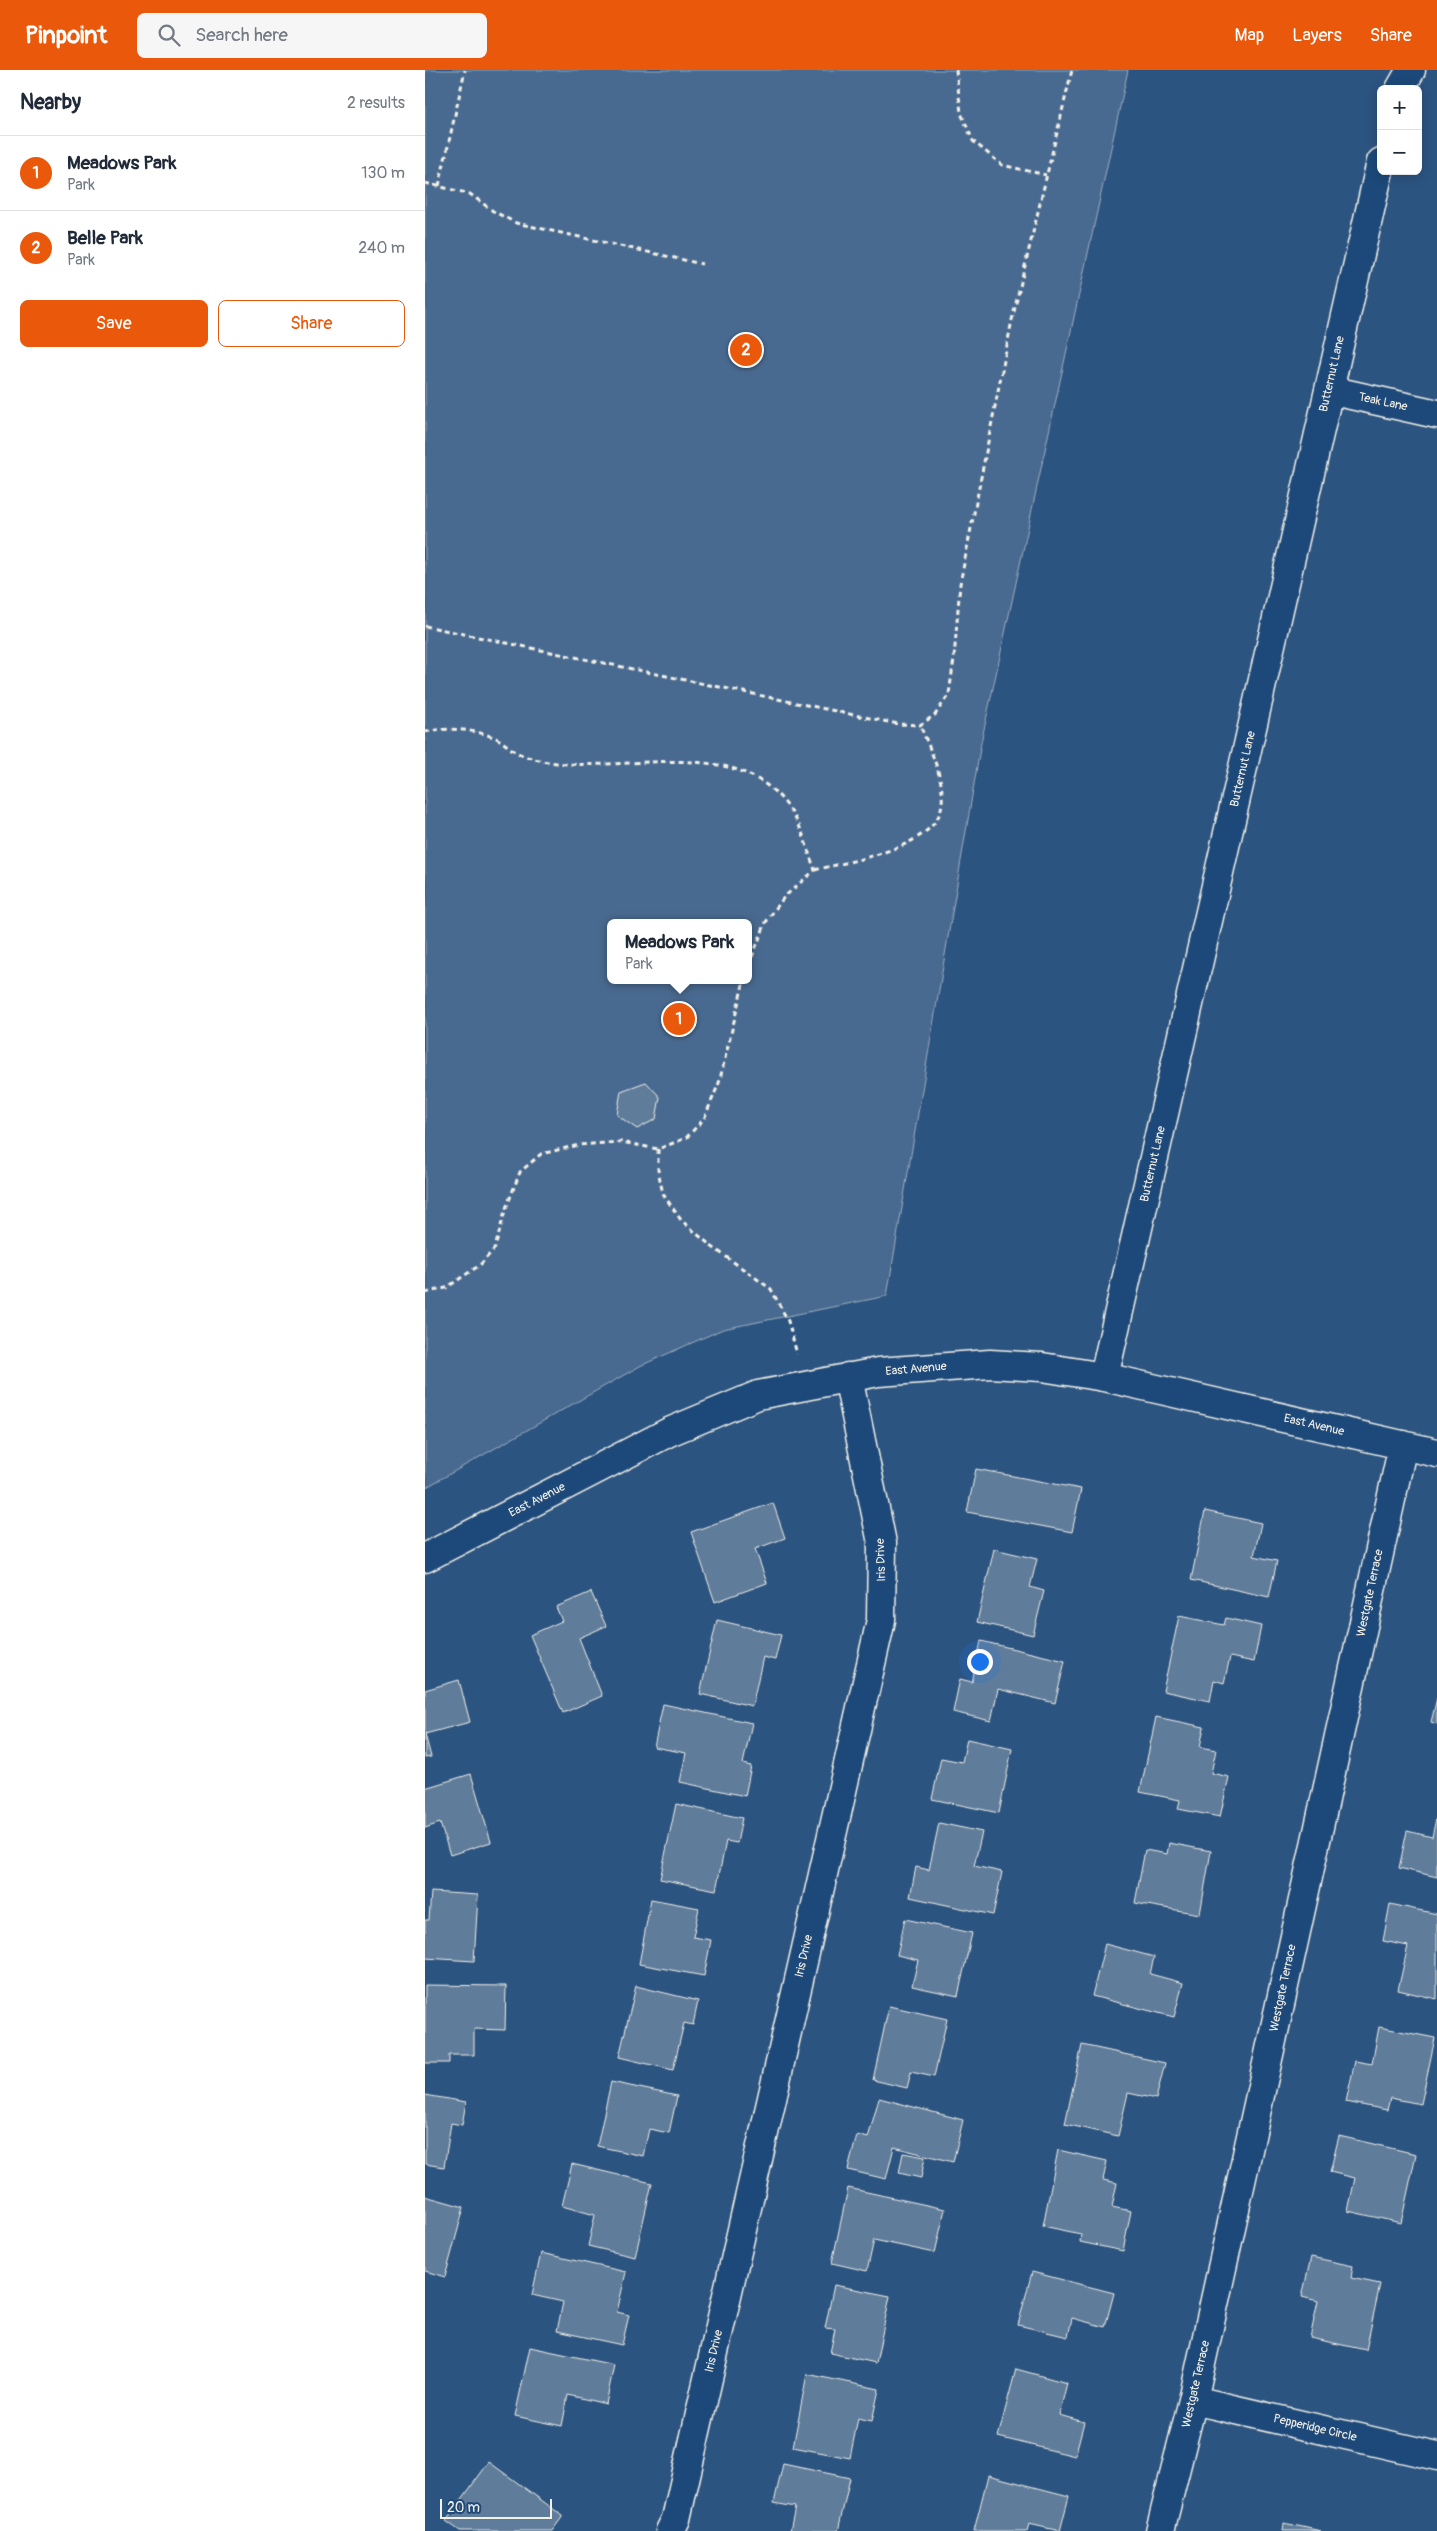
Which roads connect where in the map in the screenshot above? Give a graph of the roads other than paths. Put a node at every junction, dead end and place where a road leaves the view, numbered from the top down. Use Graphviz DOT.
graph roads {
  1 [pos="1411,70"];
  2 [pos="1402,85"];
  3 [pos="1378,175"];
  4 [pos="1329,390"];
  5 [pos="1437,414"];
  6 [pos="848,1377"];
  7 [pos="1105,1377"];
  8 [pos="1403,1445"];
  9 [pos="1437,1453"];
  10 [pos="425,1558"];
  11 [pos="1193,2400"];
  12 [pos="1437,2456"];
  13 [pos="670,2531"];
  14 [pos="1160,2531"];
  1 -- 2 [label="street"];
  3 -- 4 [label="street, Butternut Lane"];
  4 -- 5 [label="street, Teak Lane"];
  4 -- 7 [label="street, Butternut Lane"];
  6 -- 7 [label="street, East Avenue"];
  6 -- 10 [label="street, East Avenue"];
  6 -- 13 [label="street, Iris Drive"];
  7 -- 8 [label="street, East Avenue"];
  8 -- 9 [label="street, East Avenue"];
  8 -- 11 [label="street, Westgate Terrace"];
  11 -- 12 [label="street, Pepperidge Circle"];
  11 -- 14 [label="street, Westgate Terrace"];
}
